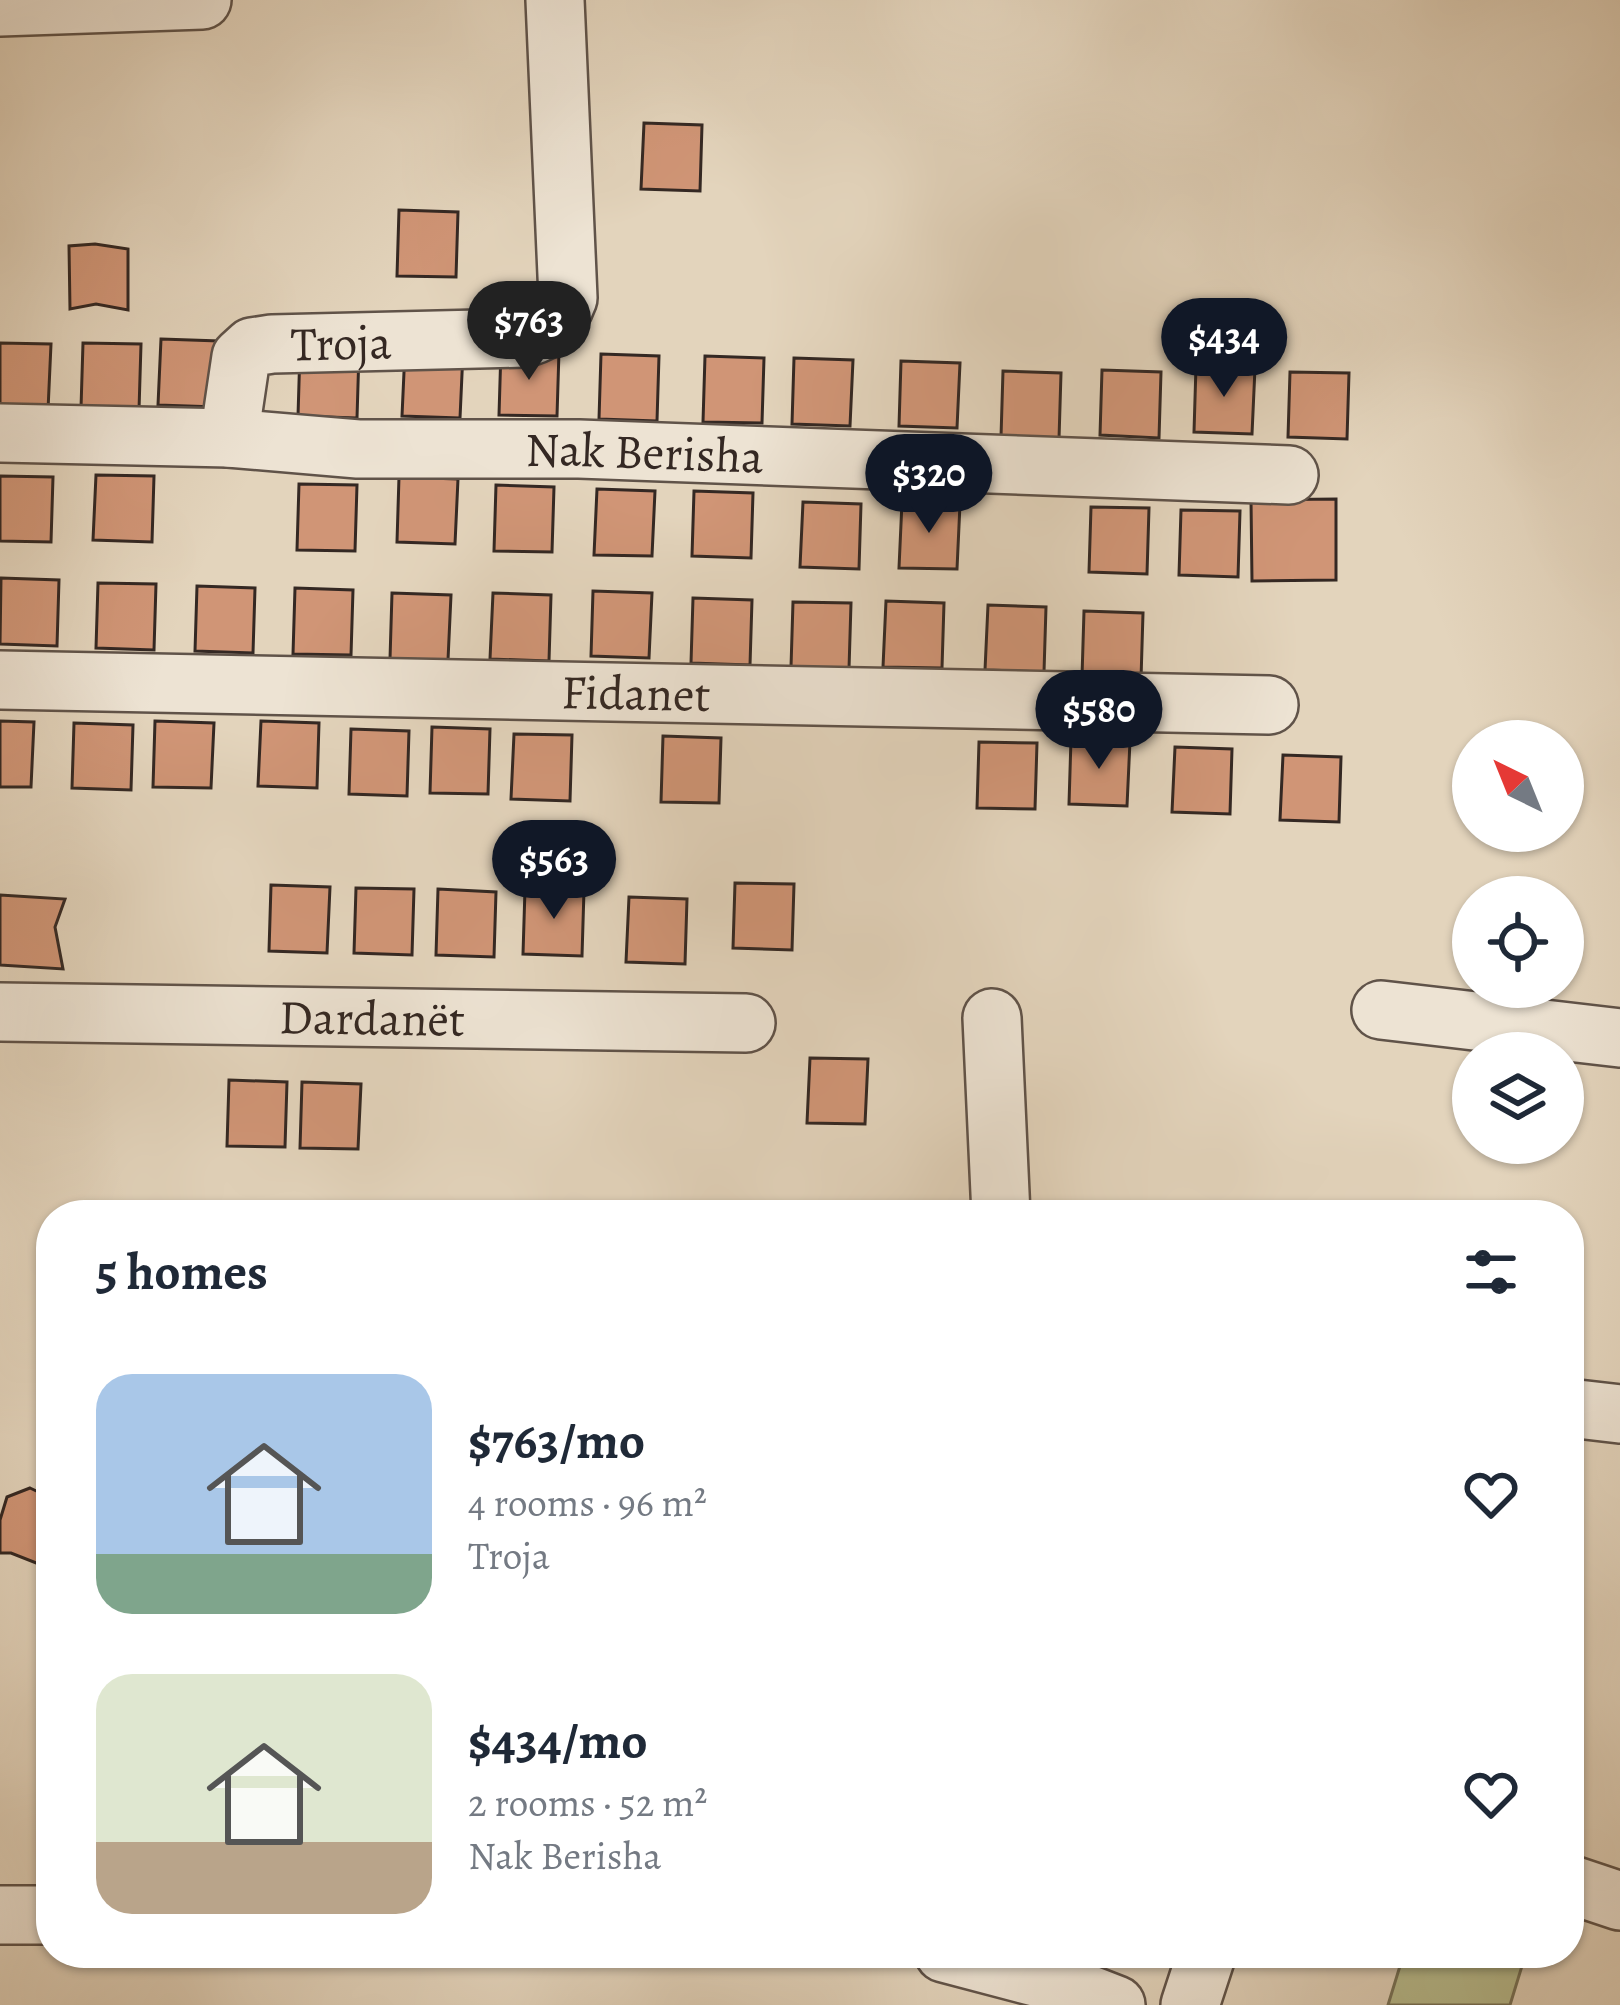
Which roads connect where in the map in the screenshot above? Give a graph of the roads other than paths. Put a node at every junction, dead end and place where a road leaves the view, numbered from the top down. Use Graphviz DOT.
graph roads {
  1 [pos="202,0"];
  2 [pos="555,0"];
  3 [pos="0,7"];
  4 [pos="0,433"];
  5 [pos="229,438"];
  6 [pos="1289,475"];
  7 [pos="0,680"];
  8 [pos="1269,705"];
  9 [pos="1381,1010"];
  10 [pos="0,1012"];
  11 [pos="992,1018"];
  12 [pos="746,1022"];
  13 [pos="1620,1038"];
  14 [pos="1000,1200"];
  15 [pos="1584,1410"];
  16 [pos="1620,1414"];
  17 [pos="1584,1889"];
  18 [pos="1620,1901"];
  19 [pos="0,1915"];
  20 [pos="36,1915"];
  21 [pos="1001,1968"];
  22 [pos="1203,1968"];
  23 [pos="1116,2005"];
  24 [pos="1190,2005"];
  1 -- 3 [label="street"];
  2 -- 5 [label="street, Troja"];
  4 -- 5 [label="street, Nak Berisha"];
  5 -- 6 [label="street, Nak Berisha"];
  7 -- 8 [label="street, Fidanet"];
  9 -- 13 [label="street"];
  10 -- 12 [label="street, Dardanët"];
  11 -- 14 [label="street"];
  15 -- 16 [label="street"];
  17 -- 18 [label="street"];
  19 -- 20 [label="street"];
  21 -- 23 [label="street"];
  22 -- 24 [label="street"];
}
